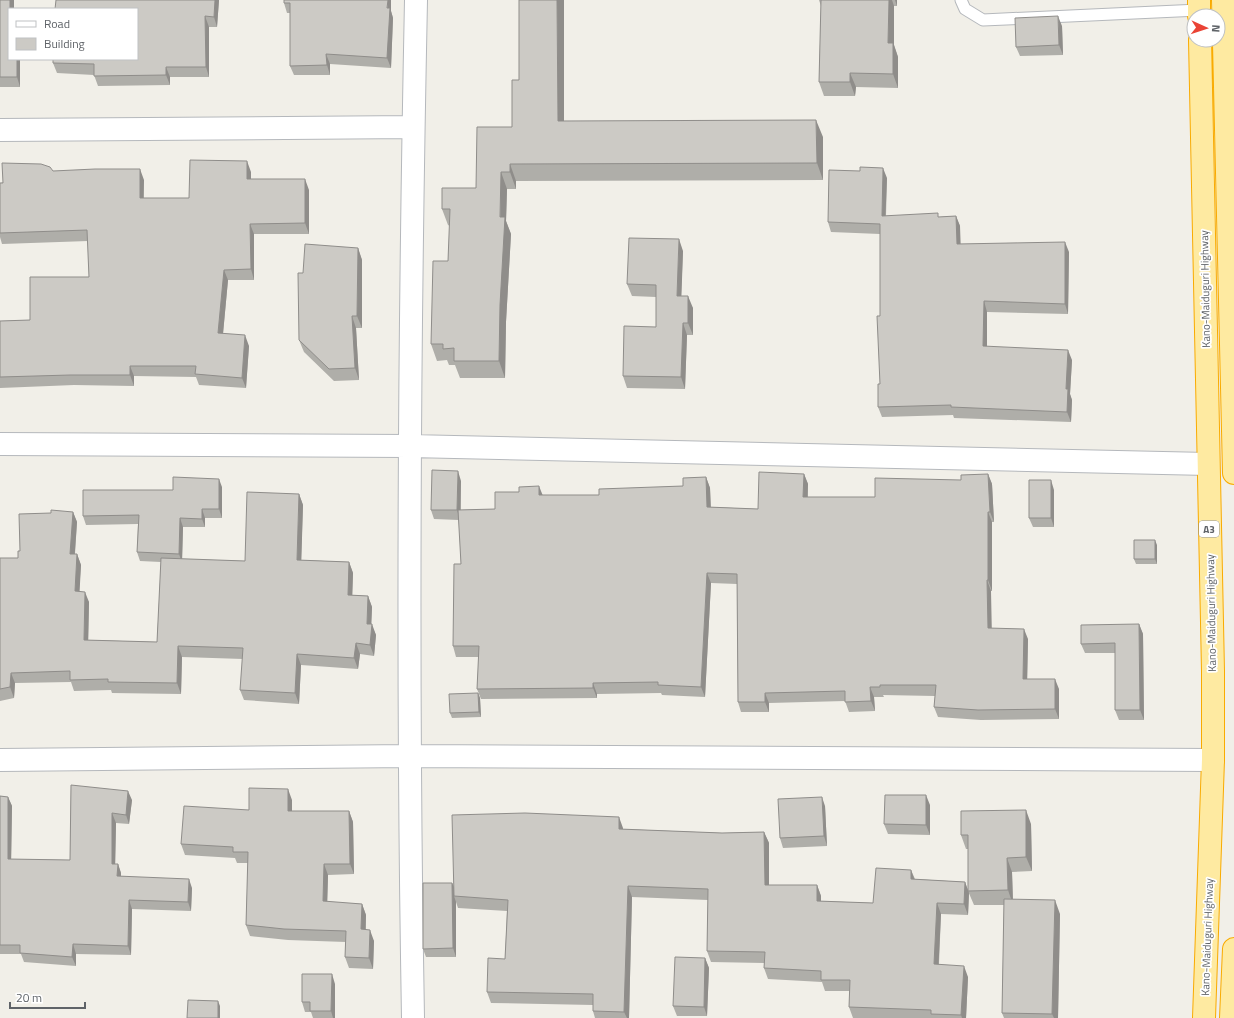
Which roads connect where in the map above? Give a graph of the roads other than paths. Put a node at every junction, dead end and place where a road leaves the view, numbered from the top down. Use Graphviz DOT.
graph roads {
  1 [pos="416,0"];
  2 [pos="961,0"];
  3 [pos="1223,0"];
  4 [pos="1186,10"];
  5 [pos="1200,48"];
  6 [pos="413,127"];
  7 [pos="0,130"];
  8 [pos="1230,133"];
  9 [pos="1233,404"];
  10 [pos="0,444"];
  11 [pos="410,446"];
  12 [pos="1208,464"];
  13 [pos="1234,473"];
  14 [pos="409,756"];
  15 [pos="0,760"];
  16 [pos="1213,760"];
  17 [pos="1234,949"];
  18 [pos="413,1018"];
  19 [pos="1204,1018"];
  20 [pos="1231,1018"];
  1 -- 6 [label="street"];
  2 -- 4 [label="lane"];
  3 -- 8 [label="highway"];
  5 -- 12 [label="highway, Kano-Maiduguri Highway / A3"];
  6 -- 7 [label="street"];
  6 -- 11 [label="street"];
  8 -- 9 [label="highway"];
  9 -- 13 [label="highway"];
  10 -- 11 [label="street"];
  11 -- 12 [label="street"];
  11 -- 14 [label="street"];
  12 -- 16 [label="highway, Kano-Maiduguri Highway / A3"];
  14 -- 15 [label="street"];
  14 -- 16 [label="street"];
  14 -- 18 [label="street"];
  16 -- 19 [label="highway, Kano-Maiduguri Highway / A3"];
  17 -- 20 [label="highway"];
}
